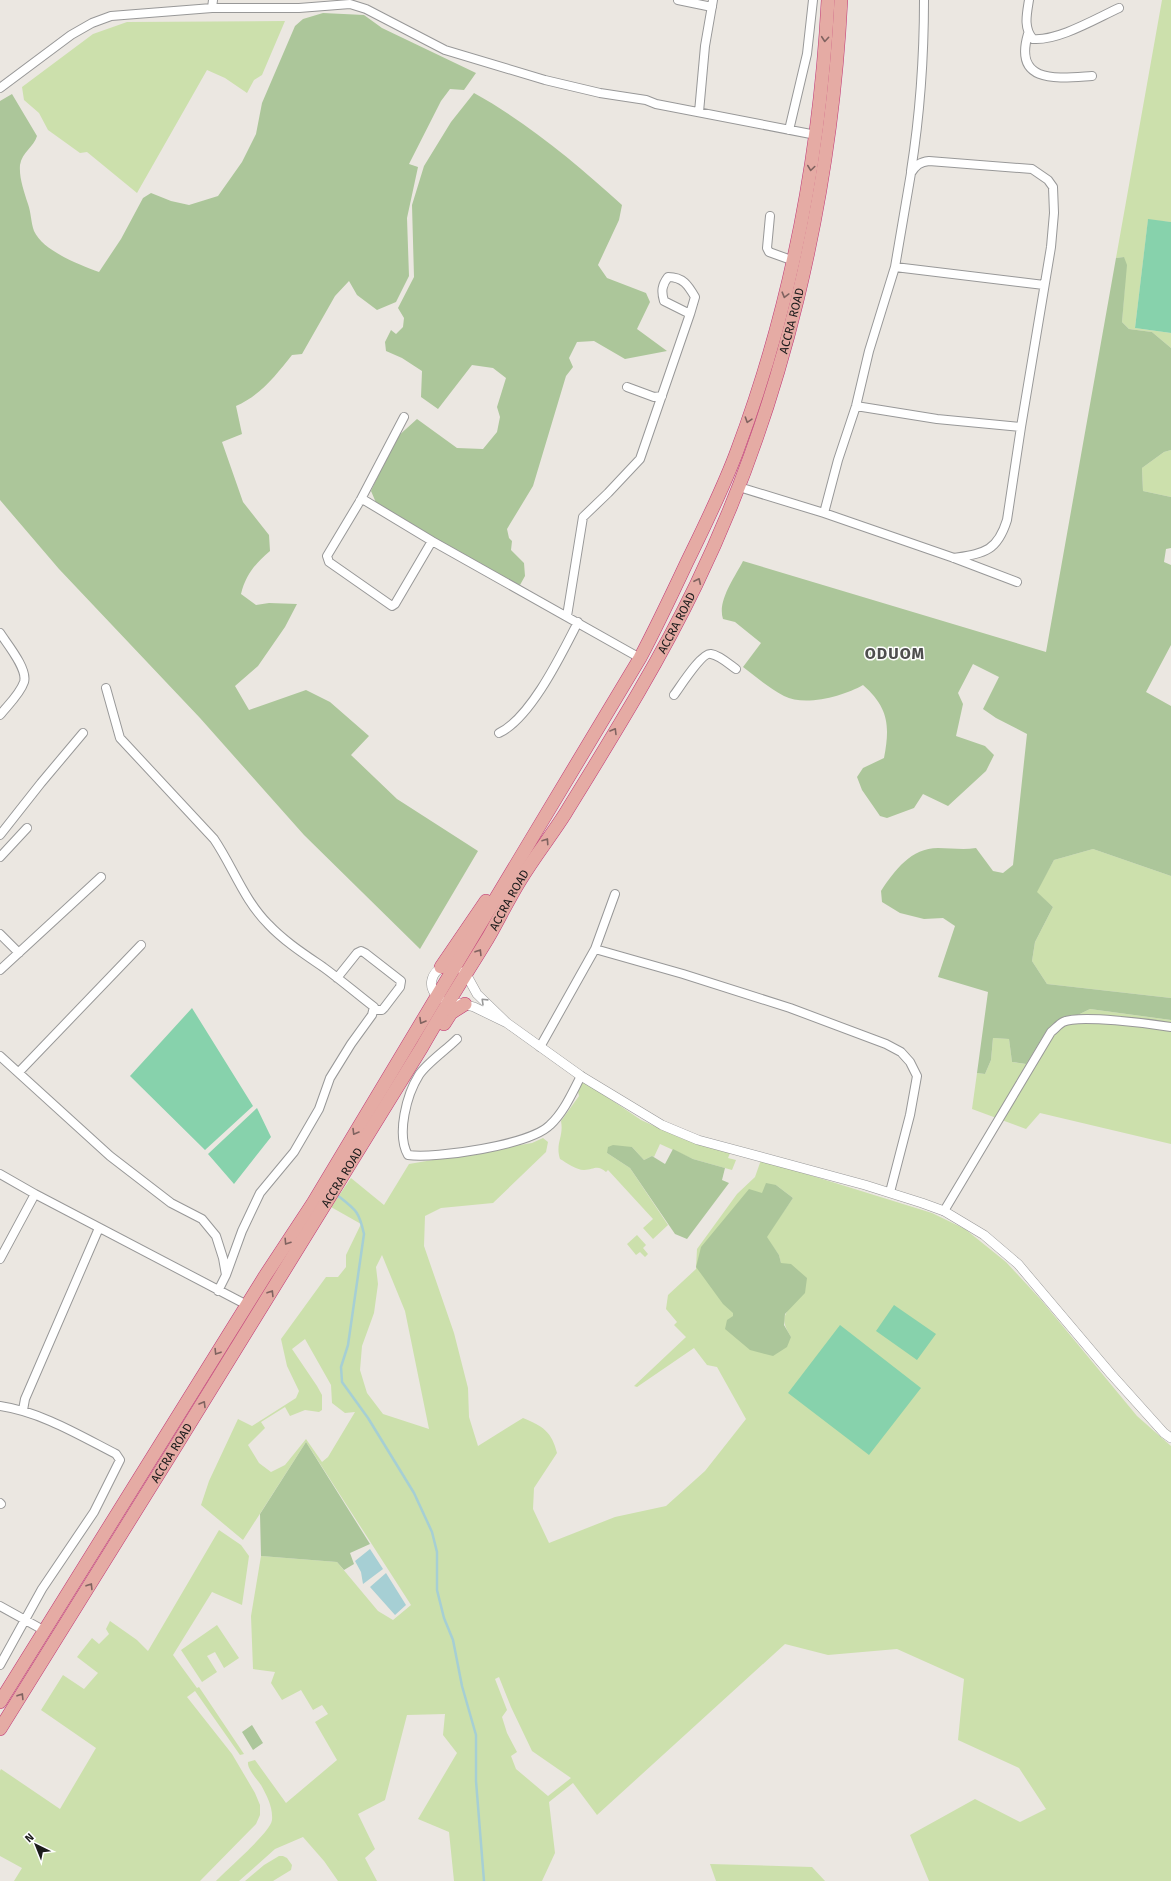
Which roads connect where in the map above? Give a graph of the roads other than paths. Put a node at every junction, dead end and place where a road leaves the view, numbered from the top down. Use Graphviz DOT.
graph roads {
  1 [pos="678,0"];
  2 [pos="813,0"];
  3 [pos="828,0"];
  4 [pos="841,0"];
  5 [pos="924,0"];
  6 [pos="1029,0"];
  7 [pos="335,3"];
  8 [pos="212,4"];
  9 [pos="713,4"];
  10 [pos="1119,8"];
  11 [pos="1028,34"];
  12 [pos="1092,76"];
  13 [pos="0,88"];
  14 [pos="699,112"];
  15 [pos="789,130"];
  16 [pos="816,135"];
  17 [pos="911,173"];
  18 [pos="770,216"];
  19 [pos="794,261"];
  20 [pos="895,267"];
  21 [pos="1044,285"];
  22 [pos="690,314"];
  23 [pos="627,387"];
  24 [pos="662,396"];
  25 [pos="856,406"];
  26 [pos="404,417"];
  27 [pos="1020,426"];
  28 [pos="739,487"];
  29 [pos="360,501"];
  30 [pos="824,513"];
  31 [pos="432,541"];
  32 [pos="954,558"];
  33 [pos="1017,582"];
  34 [pos="567,616"];
  35 [pos="578,622"];
  36 [pos="0,633"];
  37 [pos="640,658"];
  38 [pos="736,669"];
  39 [pos="106,688"];
  40 [pos="674,695"];
  41 [pos="0,715"];
  42 [pos="83,733"];
  43 [pos="499,733"];
  44 [pos="27,828"];
  45 [pos="0,835"];
  46 [pos="0,856"];
  47 [pos="514,867"];
  48 [pos="101,877"];
  49 [pos="615,894"];
  50 [pos="0,934"];
  51 [pos="141,945"];
  52 [pos="595,949"];
  53 [pos="19,953"];
  54 [pos="455,966"];
  55 [pos="441,967"];
  56 [pos="0,970"];
  57 [pos="466,974"];
  58 [pos="337,978"];
  59 [pos="437,996"];
  60 [pos="450,1001"];
  61 [pos="465,1004"];
  62 [pos="374,1010"];
  63 [pos="507,1023"];
  64 [pos="1171,1027"];
  65 [pos="457,1039"];
  66 [pos="540,1047"];
  67 [pos="0,1056"];
  68 [pos="19,1072"];
  69 [pos="404,1076"];
  70 [pos="581,1076"];
  71 [pos="0,1174"];
  72 [pos="890,1192"];
  73 [pos="35,1194"];
  74 [pos="944,1211"];
  75 [pos="99,1228"];
  76 [pos="0,1259"];
  77 [pos="226,1275"];
  78 [pos="218,1291"];
  79 [pos="247,1306"];
  80 [pos="0,1406"];
  81 [pos="23,1410"];
  82 [pos="1171,1438"];
  83 [pos="0,1606"];
  84 [pos="26,1620"];
  85 [pos="45,1631"];
  86 [pos="0,1665"];
  87 [pos="0,1702"];
  88 [pos="0,1729"];
  1 -- 9 [label="street"];
  2 -- 15 [label="street"];
  3 -- 16 [label="highway, ACCRA ROAD, one-way"];
  4 -- 28 [label="highway, ACCRA ROAD"];
  5 -- 17 [label="street"];
  6 -- 11 [label="street"];
  7 -- 8 [label="street"];
  7 -- 14 [label="street"];
  8 -- 13 [label="street"];
  9 -- 14 [label="street"];
  10 -- 11 [label="street"];
  11 -- 12 [label="street"];
  14 -- 15 [label="street"];
  15 -- 16 [label="street"];
  16 -- 19 [label="highway, ACCRA ROAD, one-way"];
  17 -- 20 [label="street"];
  17 -- 21 [label="street"];
  18 -- 19 [label="street"];
  19 -- 37 [label="highway, ACCRA ROAD, one-way"];
  20 -- 21 [label="street"];
  20 -- 25 [label="street"];
  21 -- 27 [label="street"];
  22 -- 22 [label="street"];
  22 -- 24 [label="street"];
  23 -- 24 [label="street"];
  24 -- 34 [label="street"];
  25 -- 27 [label="street"];
  25 -- 30 [label="street"];
  26 -- 29 [label="street"];
  27 -- 32 [label="street"];
  28 -- 30 [label="street"];
  57 -- 28 [label="highway, ACCRA ROAD, one-way"];
  29 -- 31 [label="street"];
  29 -- 31 [label="street"];
  30 -- 32 [label="street"];
  31 -- 34 [label="street"];
  32 -- 33 [label="street"];
  34 -- 35 [label="street"];
  35 -- 37 [label="street"];
  35 -- 43 [label="street"];
  36 -- 41 [label="street"];
  37 -- 47 [label="highway, ACCRA ROAD"];
  38 -- 40 [label="street"];
  39 -- 58 [label="street"];
  42 -- 45 [label="street"];
  44 -- 46 [label="street"];
  47 -- 54 [label="highway, ACCRA ROAD"];
  47 -- 55 [label="highway"];
  48 -- 53 [label="street"];
  49 -- 52 [label="street"];
  50 -- 53 [label="street"];
  51 -- 68 [label="street"];
  52 -- 66 [label="street"];
  52 -- 72 [label="street"];
  53 -- 56 [label="street"];
  54 -- 55 [label="street"];
  54 -- 57 [label="street"];
  54 -- 59 [label="highway, ACCRA ROAD"];
  55 -- 59 [label="street"];
  57 -- 60 [label="highway, ACCRA ROAD"];
  63 -- 57 [label="street, one-way"];
  58 -- 62 [label="street"];
  58 -- 62 [label="street"];
  59 -- 60 [label="street"];
  59 -- 79 [label="highway, ACCRA ROAD, one-way"];
  60 -- 61 [label="street"];
  60 -- 69 [label="highway, ACCRA ROAD"];
  61 -- 63 [label="street"];
  61 -- 69 [label="highway"];
  62 -- 77 [label="street"];
  63 -- 66 [label="street"];
  64 -- 74 [label="street"];
  65 -- 70 [label="street"];
  66 -- 70 [label="street"];
  67 -- 68 [label="street"];
  68 -- 77 [label="street"];
  88 -- 69 [label="highway, ACCRA ROAD, one-way"];
  70 -- 72 [label="street"];
  71 -- 73 [label="street"];
  72 -- 74 [label="street"];
  73 -- 75 [label="street"];
  73 -- 76 [label="street"];
  74 -- 82 [label="street"];
  75 -- 78 [label="street"];
  75 -- 81 [label="street"];
  77 -- 78 [label="street"];
  78 -- 79 [label="street"];
  79 -- 85 [label="highway, ACCRA ROAD, one-way"];
  80 -- 81 [label="street"];
  81 -- 84 [label="street"];
  83 -- 84 [label="street"];
  84 -- 85 [label="street"];
  84 -- 86 [label="street"];
  85 -- 87 [label="highway, ACCRA ROAD"];
}
